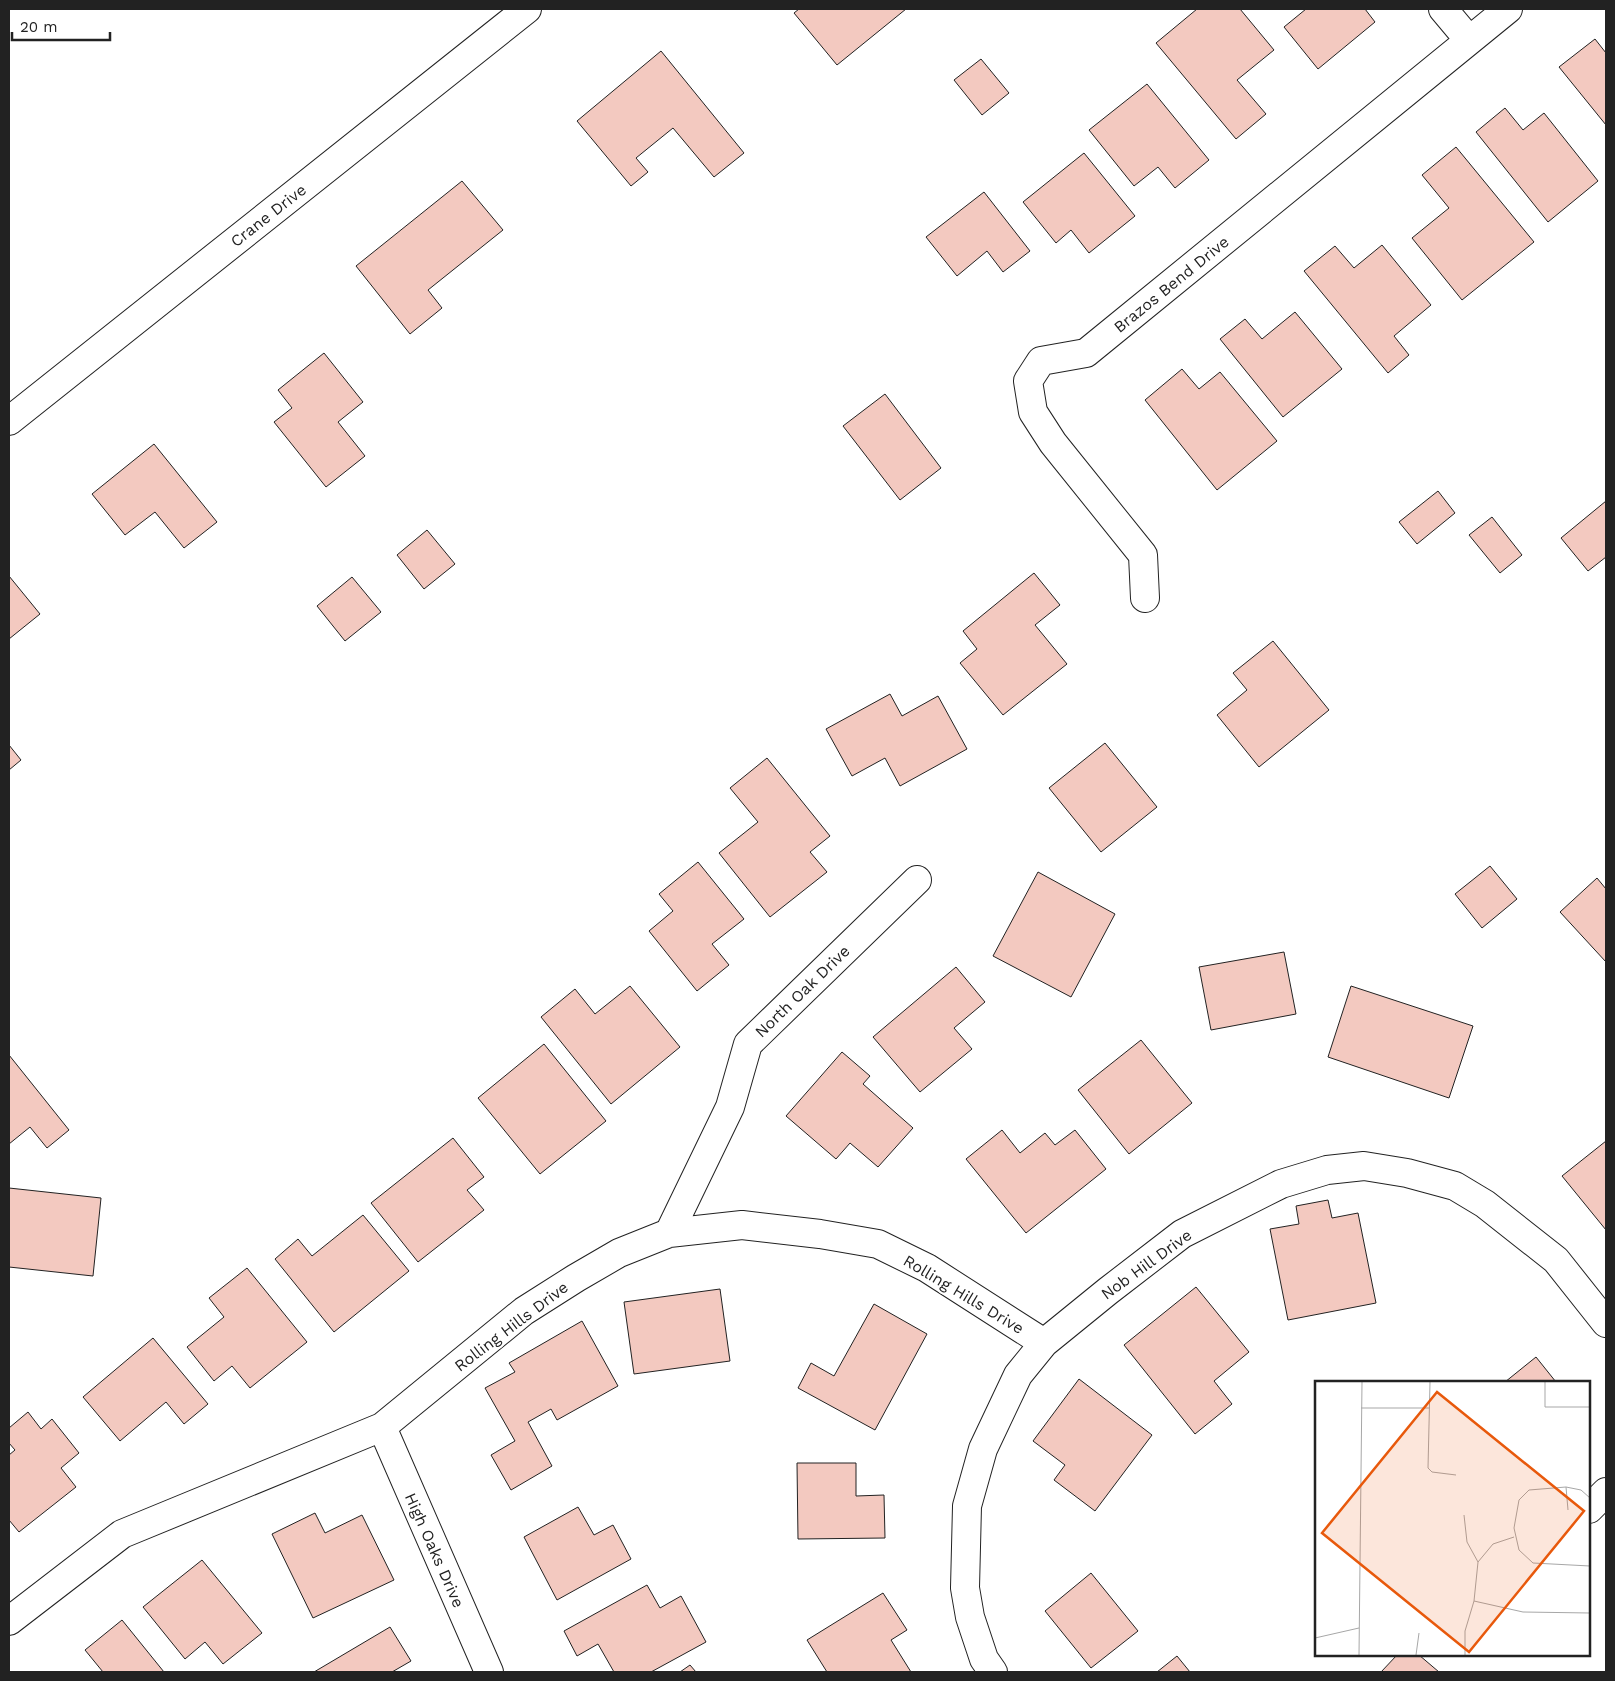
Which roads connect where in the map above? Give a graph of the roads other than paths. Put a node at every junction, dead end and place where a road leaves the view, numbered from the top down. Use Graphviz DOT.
graph roads {
  1 [pos="527,9"];
  2 [pos="1444,9"];
  3 [pos="1508,9"];
  4 [pos="1469,40"];
  5 [pos="9,421"];
  6 [pos="1145,598"];
  7 [pos="918,880"];
  8 [pos="669,1233"];
  9 [pos="1606,1323"];
  10 [pos="1044,1343"];
  11 [pos="382,1427"];
  12 [pos="1606,1492"];
  13 [pos="1590,1508"];
  14 [pos="9,1621"];
  15 [pos="489,1672"];
  16 [pos="993,1672"];
  1 -- 5 [label="street, Crane Drive"];
  2 -- 4 [label="street"];
  3 -- 4 [label="street, Brazos Bend Drive"];
  4 -- 6 [label="street, Brazos Bend Drive"];
  7 -- 8 [label="street, North Oak Drive"];
  8 -- 10 [label="street, Rolling Hills Drive"];
  8 -- 11 [label="street, Rolling Hills Drive"];
  9 -- 10 [label="street, Nob Hill Drive"];
  10 -- 16 [label="street, Nob Hill Drive"];
  11 -- 14 [label="street, Rolling Hills Drive"];
  11 -- 15 [label="street, High Oaks Drive"];
  12 -- 13 [label="street"];
}
